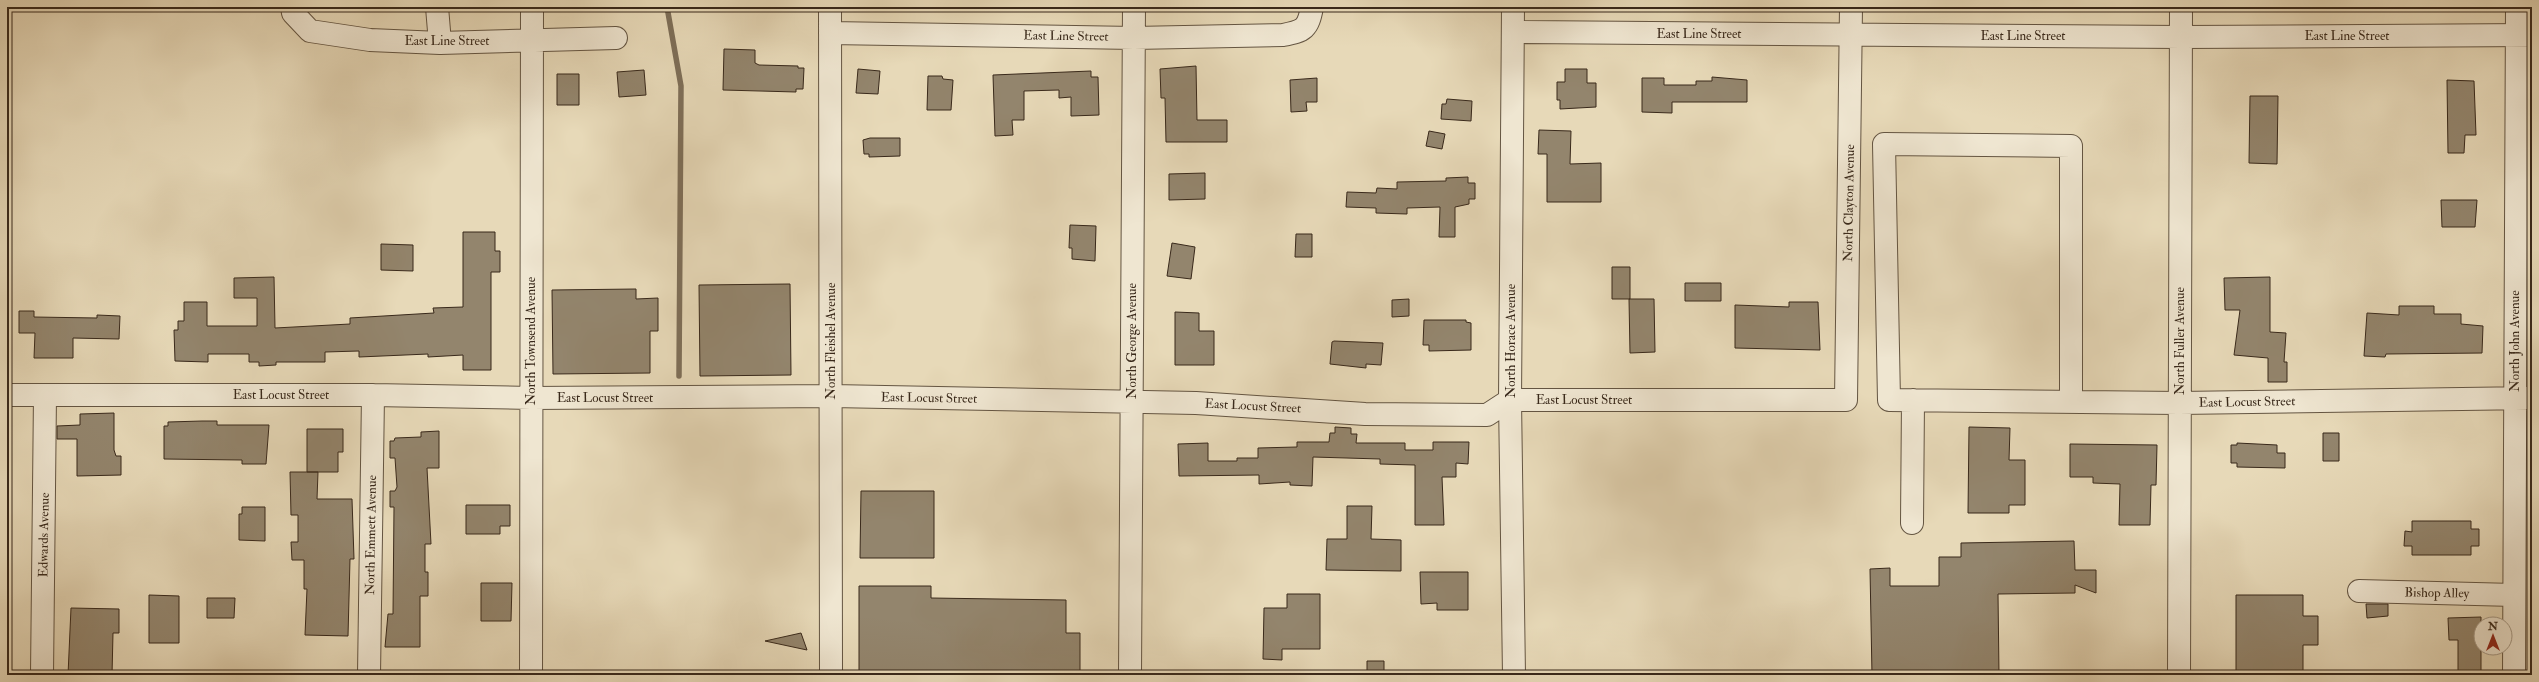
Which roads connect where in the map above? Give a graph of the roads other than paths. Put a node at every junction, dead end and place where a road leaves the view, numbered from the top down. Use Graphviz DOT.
graph roads {
  1 [pos="292,7"];
  2 [pos="437,7"];
  3 [pos="532,7"];
  4 [pos="830,7"];
  5 [pos="1134,7"];
  6 [pos="1312,7"];
  7 [pos="1513,7"];
  8 [pos="1851,7"];
  9 [pos="2182,7"];
  10 [pos="2517,7"];
  11 [pos="1513,32"];
  12 [pos="830,33"];
  13 [pos="1851,35"];
  14 [pos="2524,35"];
  15 [pos="2182,37"];
  16 [pos="616,38"];
  17 [pos="1134,38"];
  18 [pos="532,41"];
  19 [pos="440,43"];
  20 [pos="7,395"];
  21 [pos="45,395"];
  22 [pos="373,395"];
  23 [pos="832,396"];
  24 [pos="531,398"];
  25 [pos="2523,398"];
  26 [pos="1510,400"];
  27 [pos="1846,400"];
  28 [pos="1914,400"];
  29 [pos="1132,402"];
  30 [pos="2071,402"];
  31 [pos="2179,403"];
  32 [pos="1912,523"];
  33 [pos="2359,591"];
  34 [pos="2514,595"];
  35 [pos="42,675"];
  36 [pos="369,675"];
  37 [pos="531,675"];
  38 [pos="832,675"];
  39 [pos="1130,675"];
  40 [pos="1514,675"];
  41 [pos="2179,675"];
  42 [pos="2514,675"];
  1 -- 19 [label="street, East Line Street"];
  2 -- 19 [label="street"];
  3 -- 18 [label="street, North Townsend Avenue"];
  4 -- 12 [label="street, North Fleishel Avenue"];
  5 -- 17 [label="street, North George Avenue"];
  6 -- 17 [label="street, East Line Street"];
  7 -- 11 [label="street, North Horace Avenue"];
  8 -- 13 [label="street, North Clayton Avenue"];
  9 -- 15 [label="street, North Fuller Avenue"];
  10 -- 14 [label="street, North John Avenue"];
  11 -- 13 [label="street, East Line Street"];
  11 -- 26 [label="street, North Horace Avenue"];
  12 -- 17 [label="street, East Line Street"];
  12 -- 23 [label="street, North Fleishel Avenue"];
  13 -- 15 [label="street, East Line Street"];
  13 -- 27 [label="street, North Clayton Avenue"];
  14 -- 15 [label="street, East Line Street"];
  14 -- 25 [label="street, North John Avenue"];
  15 -- 31 [label="street, North Fuller Avenue"];
  16 -- 18 [label="street, East Line Street"];
  17 -- 29 [label="street, North George Avenue"];
  18 -- 19 [label="street, East Line Street"];
  18 -- 24 [label="street, North Townsend Avenue"];
  20 -- 21 [label="street, East Locust Street"];
  21 -- 22 [label="street, East Locust Street"];
  21 -- 35 [label="street, Edwards Avenue"];
  22 -- 24 [label="street, East Locust Street"];
  22 -- 36 [label="street, North Emmett Avenue"];
  23 -- 24 [label="street, East Locust Street"];
  23 -- 29 [label="street, East Locust Street"];
  23 -- 38 [label="street, North Fleishel Avenue"];
  24 -- 37 [label="street, North Townsend Avenue"];
  25 -- 31 [label="street, East Locust Street"];
  25 -- 34 [label="street, North John Avenue"];
  26 -- 27 [label="street, East Locust Street"];
  26 -- 29 [label="street, East Locust Street"];
  26 -- 40 [label="street, North Horace Avenue"];
  28 -- 30 [label="street, East Locust Street"];
  28 -- 30 [label="street, East Locust Street"];
  28 -- 32 [label="street"];
  29 -- 39 [label="street, North George Avenue"];
  30 -- 31 [label="street, East Locust Street"];
  31 -- 41 [label="street, North Fuller Avenue"];
  33 -- 34 [label="street, Bishop Alley"];
  34 -- 42 [label="street, North John Avenue"];
}
